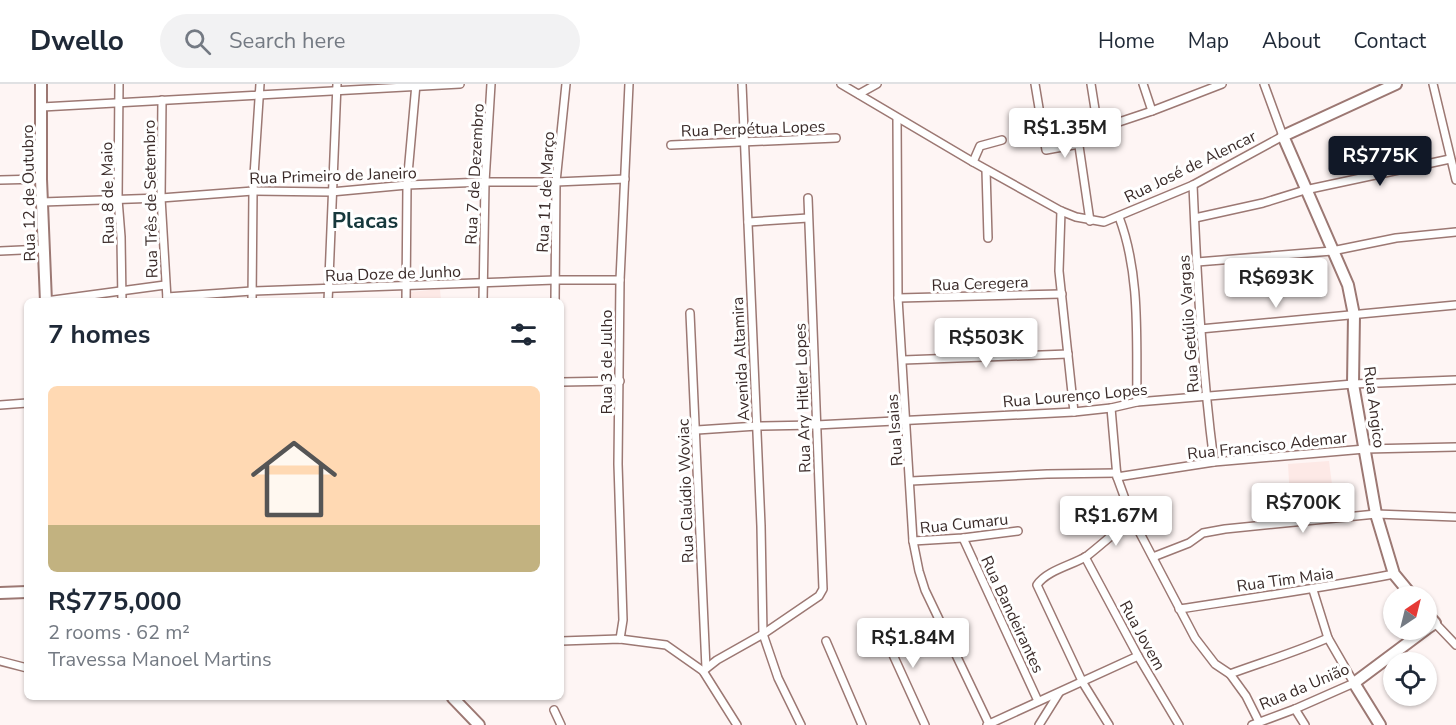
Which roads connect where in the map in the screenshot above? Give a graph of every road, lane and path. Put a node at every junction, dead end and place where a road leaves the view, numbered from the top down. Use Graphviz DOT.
graph roads {
  1 [pos="41,84"];
  2 [pos="119,84"];
  3 [pos="260,84"];
  4 [pos="460,84"];
  5 [pos="492,84"];
  6 [pos="566,84"];
  7 [pos="629,84"];
  8 [pos="742,84"];
  9 [pos="842,84"];
  10 [pos="877,84"];
  11 [pos="1035,84"];
  12 [pos="1091,84"];
  13 [pos="1143,84"];
  14 [pos="1222,84"];
  15 [pos="1264,84"];
  16 [pos="1396,84"];
  17 [pos="1433,84"];
  18 [pos="416,85"];
  19 [pos="1202,87"];
  20 [pos="337,88"];
  21 [pos="259,94"];
  22 [pos="859,94"];
  23 [pos="162,100"];
  24 [pos="119,101"];
  25 [pos="42,106"];
  26 [pos="1152,111"];
  27 [pos="897,118"];
  28 [pos="1098,128"];
  29 [pos="1283,136"];
  30 [pos="836,138"];
  31 [pos="1002,140"];
  32 [pos="744,143"];
  33 [pos="1079,144"];
  34 [pos="671,145"];
  35 [pos="1450,159"];
  36 [pos="974,162"];
  37 [pos="986,170"];
  38 [pos="41,179"];
  39 [pos="625,179"];
  40 [pos="0,180"];
  41 [pos="1456,180"];
  42 [pos="485,182"];
  43 [pos="556,183"];
  44 [pos="407,185"];
  45 [pos="1193,185"];
  46 [pos="1305,190"];
  47 [pos="253,191"];
  48 [pos="331,192"];
  49 [pos="160,198"];
  50 [pos="808,198"];
  51 [pos="118,199"];
  52 [pos="42,202"];
  53 [pos="1061,211"];
  54 [pos="1119,217"];
  55 [pos="808,218"];
  56 [pos="1195,218"];
  57 [pos="1090,221"];
  58 [pos="748,222"];
  59 [pos="1456,232"];
  60 [pos="988,238"];
  61 [pos="44,249"];
  62 [pos="0,251"];
  63 [pos="1332,251"];
  64 [pos="1197,262"];
  65 [pos="555,280"];
  66 [pos="620,280"];
  67 [pos="483,284"];
  68 [pos="165,285"];
  69 [pos="406,286"];
  70 [pos="121,290"];
  71 [pos="328,290"];
  72 [pos="252,291"];
  73 [pos="1062,294"];
  74 [pos="46,298"];
  75 [pos="66,298"];
  76 [pos="122,298"];
  77 [pos="167,298"];
  78 [pos="178,298"];
  79 [pos="252,298"];
  80 [pos="328,298"];
  81 [pos="406,298"];
  82 [pos="483,298"];
  83 [pos="555,298"];
  84 [pos="898,298"];
  85 [pos="1456,304"];
  86 [pos="690,313"];
  87 [pos="1354,315"];
  88 [pos="1200,329"];
  89 [pos="1068,354"];
  90 [pos="903,360"];
  91 [pos="1456,380"];
  92 [pos="620,381"];
  93 [pos="564,382"];
  94 [pos="1353,384"];
  95 [pos="1206,397"];
  96 [pos="1137,402"];
  97 [pos="24,403"];
  98 [pos="0,405"];
  99 [pos="1111,408"];
  100 [pos="1074,412"];
  101 [pos="906,421"];
  102 [pos="816,425"];
  103 [pos="757,426"];
  104 [pos="697,430"];
  105 [pos="1456,447"];
  106 [pos="1365,449"];
  107 [pos="1214,462"];
  108 [pos="1117,475"];
  109 [pos="910,481"];
  110 [pos="1376,514"];
  111 [pos="1456,517"];
  112 [pos="1132,518"];
  113 [pos="1018,531"];
  114 [pos="963,538"];
  115 [pos="913,541"];
  116 [pos="1085,557"];
  117 [pos="1153,557"];
  118 [pos="1394,574"];
  119 [pos="1404,586"];
  120 [pos="1313,590"];
  121 [pos="0,592"];
  122 [pos="24,592"];
  123 [pos="1179,609"];
  124 [pos="879,624"];
  125 [pos="1437,632"];
  126 [pos="763,634"];
  127 [pos="1328,638"];
  128 [pos="620,639"];
  129 [pos="1412,640"];
  130 [pos="564,641"];
  131 [pos="826,641"];
  132 [pos="1456,645"];
  133 [pos="1138,657"];
  134 [pos="0,661"];
  135 [pos="24,667"];
  136 [pos="705,669"];
  137 [pos="1230,675"];
  138 [pos="1083,682"];
  139 [pos="1354,683"];
  140 [pos="1059,693"];
  141 [pos="455,700"];
  142 [pos="1038,701"];
  143 [pos="1295,709"];
  144 [pos="554,710"];
  145 [pos="1106,723"];
  146 [pos="1256,723"];
  147 [pos="479,725"];
  148 [pos="561,725"];
  149 [pos="737,725"];
  150 [pos="801,725"];
  151 [pos="862,725"];
  152 [pos="925,725"];
  153 [pos="988,725"];
  154 [pos="1039,725"];
  155 [pos="1179,725"];
  156 [pos="1305,725"];
  157 [pos="1380,725"];
  1 -- 25 [label="street, Rua 12 de Outubro"];
  2 -- 24 [label="street, Rua 8 de Maio"];
  3 -- 21 [label="street"];
  4 -- 18 [label="street"];
  5 -- 42 [label="street, Rua 7 de Dezembro"];
  6 -- 43 [label="street, Rua 11 de Março"];
  7 -- 39 [label="street, Rua 3 de Julho"];
  8 -- 32 [label="street, Avenida Altamira"];
  9 -- 22 [label="street, Rua José de Alencar"];
  10 -- 22 [label="street"];
  11 -- 33 [label="street"];
  12 -- 28 [label="street"];
  13 -- 26 [label="street"];
  14 -- 19 [label="street"];
  15 -- 29 [label="street, Rua Angico"];
  16 -- 29 [label="street, Rua José de Alencar"];
  17 -- 35 [label="street"];
  18 -- 20 [label="street"];
  18 -- 44 [label="street"];
  19 -- 26 [label="street"];
  20 -- 21 [label="street"];
  20 -- 48 [label="street"];
  21 -- 23 [label="street"];
  21 -- 47 [label="street"];
  22 -- 27 [label="street, Rua José de Alencar"];
  23 -- 24 [label="street"];
  23 -- 49 [label="street, Rua Três de Setembro"];
  24 -- 25 [label="street"];
  24 -- 51 [label="street, Rua 8 de Maio"];
  25 -- 38 [label="street, Rua 12 de Outubro"];
  26 -- 28 [label="street"];
  27 -- 36 [label="street, Rua José de Alencar"];
  27 -- 84 [label="street, Rua Isaias"];
  28 -- 33 [label="street"];
  29 -- 45 [label="street, Rua José de Alencar"];
  29 -- 46 [label="street, Rua Angico"];
  30 -- 32 [label="street, Rua Perpétua Lopes"];
  31 -- 36 [label="street"];
  32 -- 34 [label="street, Rua Perpétua Lopes"];
  32 -- 58 [label="street, Avenida Altamira"];
  33 -- 57 [label="street"];
  35 -- 41 [label="street"];
  35 -- 46 [label="street"];
  36 -- 37 [label="street, Rua José de Alencar"];
  37 -- 53 [label="street, Rua José de Alencar"];
  37 -- 60 [label="street"];
  38 -- 40 [label="street"];
  38 -- 52 [label="street, Rua 12 de Outubro"];
  39 -- 43 [label="street, Rua Primeiro de Janeiro"];
  39 -- 66 [label="street, Rua 3 de Julho"];
  42 -- 43 [label="street, Rua Primeiro de Janeiro"];
  42 -- 44 [label="street, Rua Primeiro de Janeiro"];
  42 -- 67 [label="street, Rua 7 de Dezembro"];
  43 -- 65 [label="street, Rua 11 de Março"];
  44 -- 48 [label="street, Rua Primeiro de Janeiro"];
  44 -- 69 [label="street"];
  45 -- 54 [label="street, Rua José de Alencar"];
  45 -- 56 [label="street, Rua Getúlio Vargas"];
  46 -- 56 [label="street"];
  46 -- 63 [label="street, Rua Angico"];
  47 -- 48 [label="street, Rua Primeiro de Janeiro"];
  47 -- 49 [label="street, Rua Primeiro de Janeiro"];
  47 -- 72 [label="street"];
  48 -- 71 [label="street"];
  49 -- 51 [label="street, Rua Primeiro de Janeiro"];
  49 -- 68 [label="street, Rua Três de Setembro"];
  50 -- 55 [label="street, Rua Ary Hitler Lopes"];
  51 -- 52 [label="street, Rua Primeiro de Janeiro"];
  51 -- 70 [label="street, Rua 8 de Maio"];
  52 -- 61 [label="street, Rua 12 de Outubro"];
  53 -- 57 [label="street, Rua José de Alencar"];
  53 -- 73 [label="street"];
  54 -- 57 [label="street, Rua José de Alencar"];
  54 -- 96 [label="street"];
  55 -- 58 [label="street"];
  55 -- 102 [label="street, Rua Ary Hitler Lopes"];
  56 -- 64 [label="street, Rua Getúlio Vargas"];
  58 -- 103 [label="street, Avenida Altamira"];
  59 -- 63 [label="street"];
  61 -- 62 [label="street"];
  61 -- 74 [label="street, Rua 12 de Outubro"];
  63 -- 64 [label="street"];
  63 -- 87 [label="street, Rua Angico"];
  64 -- 88 [label="street, Rua Getúlio Vargas"];
  65 -- 66 [label="street, Rua Doze de Junho"];
  65 -- 67 [label="street, Rua Doze de Junho"];
  65 -- 83 [label="street, Rua 11 de Março"];
  66 -- 92 [label="street, Rua 3 de Julho"];
  67 -- 69 [label="street, Rua Doze de Junho"];
  67 -- 82 [label="street, Rua 7 de Dezembro"];
  68 -- 70 [label="street"];
  68 -- 77 [label="street, Rua Três de Setembro"];
  69 -- 71 [label="street, Rua Doze de Junho"];
  69 -- 81 [label="street"];
  70 -- 75 [label="street"];
  70 -- 76 [label="street, Rua 8 de Maio"];
  71 -- 72 [label="street, Rua Doze de Junho"];
  71 -- 80 [label="street"];
  72 -- 78 [label="street, Rua Doze de Junho"];
  72 -- 79 [label="street"];
  73 -- 84 [label="street, Rua Ceregera"];
  73 -- 89 [label="street"];
  84 -- 90 [label="street, Rua Isaias"];
  85 -- 87 [label="street"];
  86 -- 104 [label="street, Rua Claúdio Woviac"];
  87 -- 88 [label="street"];
  87 -- 94 [label="street, Rua Angico"];
  88 -- 95 [label="street, Rua Getúlio Vargas"];
  89 -- 90 [label="street"];
  89 -- 100 [label="street"];
  90 -- 101 [label="street, Rua Isaias"];
  91 -- 94 [label="street, Rua Lourenço Lopes"];
  92 -- 93 [label="street"];
  92 -- 128 [label="street, Rua 3 de Julho"];
  94 -- 95 [label="street, Rua Lourenço Lopes"];
  94 -- 106 [label="street, Rua Angico"];
  95 -- 96 [label="street, Rua Lourenço Lopes"];
  95 -- 107 [label="street, Rua Getúlio Vargas"];
  96 -- 99 [label="street, Rua Lourenço Lopes"];
  97 -- 98 [label="street"];
  99 -- 100 [label="street, Rua Lourenço Lopes"];
  99 -- 108 [label="street"];
  100 -- 101 [label="street, Rua Lourenço Lopes"];
  101 -- 102 [label="street, Rua Lourenço Lopes"];
  101 -- 109 [label="street, Rua Isaias"];
  102 -- 103 [label="street, Rua Lourenço Lopes"];
  102 -- 126 [label="street, Rua Ary Hitler Lopes"];
  103 -- 104 [label="street, Rua Lourenço Lopes"];
  103 -- 126 [label="street, Avenida Altamira"];
  104 -- 136 [label="street, Rua Claúdio Woviac"];
  105 -- 106 [label="street, Rua Francisco Ademar"];
  106 -- 107 [label="street, Rua Francisco Ademar"];
  106 -- 110 [label="street, Rua Angico"];
  107 -- 108 [label="street, Rua Francisco Ademar"];
  108 -- 109 [label="street, Rua Francisco Ademar"];
  108 -- 112 [label="street"];
  109 -- 115 [label="street, Rua Isaias"];
  110 -- 111 [label="street"];
  110 -- 117 [label="street"];
  110 -- 118 [label="street, Rua Angico"];
  112 -- 116 [label="street"];
  112 -- 117 [label="street"];
  113 -- 114 [label="street, Rua Cumaru"];
  114 -- 115 [label="street, Rua Cumaru"];
  114 -- 142 [label="street, Rua Bandeirantes"];
  115 -- 153 [label="street, Rua Isaias"];
  116 -- 133 [label="street, Rua Jovem"];
  116 -- 138 [label="street"];
  117 -- 123 [label="street"];
  118 -- 119 [label="street, Rua Angico"];
  118 -- 120 [label="street, Rua Tim Maia"];
  120 -- 123 [label="street, Rua Tim Maia"];
  120 -- 127 [label="street"];
  121 -- 122 [label="street"];
  123 -- 137 [label="street"];
  124 -- 152 [label="street"];
  125 -- 132 [label="street"];
  126 -- 136 [label="street"];
  126 -- 150 [label="street, Avenida Altamira"];
  127 -- 137 [label="street"];
  127 -- 139 [label="street"];
  128 -- 130 [label="street"];
  128 -- 136 [label="street"];
  129 -- 139 [label="street, Rua da União"];
  131 -- 151 [label="street"];
  133 -- 138 [label="street"];
  133 -- 155 [label="street, Rua Jovem"];
  134 -- 135 [label="street"];
  136 -- 149 [label="street"];
  137 -- 146 [label="street"];
  138 -- 140 [label="street"];
  138 -- 145 [label="street"];
  139 -- 143 [label="street, Rua da União"];
  139 -- 157 [label="street"];
  140 -- 142 [label="street"];
  140 -- 154 [label="street"];
  141 -- 147 [label="street"];
  142 -- 153 [label="street"];
  143 -- 146 [label="street, Rua da União"];
  143 -- 156 [label="street"];
  144 -- 148 [label="street"];
}
